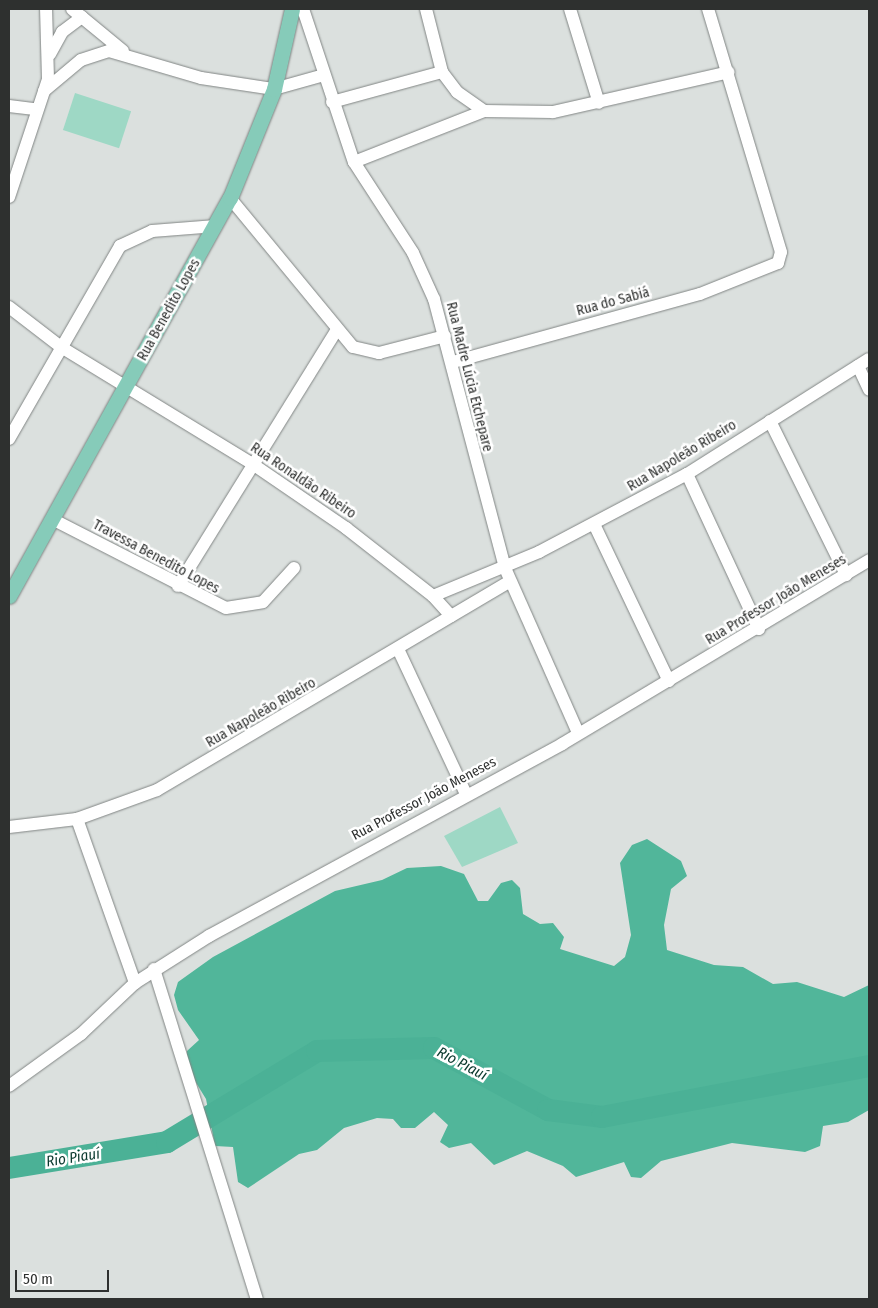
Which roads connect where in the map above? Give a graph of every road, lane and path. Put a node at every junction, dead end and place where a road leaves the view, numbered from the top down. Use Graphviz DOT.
graph roads {
  1 [pos="46,9"];
  2 [pos="292,9"];
  3 [pos="304,9"];
  4 [pos="426,9"];
  5 [pos="570,9"];
  6 [pos="708,9"];
  7 [pos="77,13"];
  8 [pos="123,51"];
  9 [pos="50,54"];
  10 [pos="442,72"];
  11 [pos="729,72"];
  12 [pos="324,75"];
  13 [pos="274,89"];
  14 [pos="44,92"];
  15 [pos="332,102"];
  16 [pos="599,103"];
  17 [pos="9,106"];
  18 [pos="35,109"];
  19 [pos="484,111"];
  20 [pos="354,162"];
  21 [pos="9,197"];
  22 [pos="230,198"];
  23 [pos="216,226"];
  24 [pos="9,307"];
  25 [pos="336,331"];
  26 [pos="445,336"];
  27 [pos="61,347"];
  28 [pos="869,359"];
  29 [pos="453,362"];
  30 [pos="858,366"];
  31 [pos="128,386"];
  32 [pos="869,390"];
  33 [pos="770,421"];
  34 [pos="9,439"];
  35 [pos="254,465"];
  36 [pos="686,474"];
  37 [pos="52,519"];
  38 [pos="594,524"];
  39 [pos="869,560"];
  40 [pos="294,568"];
  41 [pos="505,568"];
  42 [pos="846,575"];
  43 [pos="510,581"];
  44 [pos="178,586"];
  45 [pos="9,596"];
  46 [pos="433,596"];
  47 [pos="451,616"];
  48 [pos="759,629"];
  49 [pos="398,649"];
  50 [pos="669,681"];
  51 [pos="578,734"];
  52 [pos="466,794"];
  53 [pos="77,819"];
  54 [pos="9,827"];
  55 [pos="154,970"];
  56 [pos="135,983"];
  57 [pos="9,1086"];
  58 [pos="257,1299"];
  1 -- 9 [label="street"];
  2 -- 13 [label="main road, Rua Benedito Lopes"];
  3 -- 12 [label="street, Rua Madre Lúcia Etchepare"];
  4 -- 10 [label="street"];
  5 -- 16 [label="street"];
  6 -- 11 [label="street"];
  7 -- 8 [label="street"];
  7 -- 9 [label="street"];
  8 -- 13 [label="street"];
  8 -- 14 [label="street"];
  9 -- 14 [label="street"];
  10 -- 15 [label="street"];
  10 -- 19 [label="street"];
  11 -- 16 [label="street"];
  11 -- 29 [label="street, Rua do Sabiá"];
  12 -- 13 [label="street"];
  12 -- 15 [label="street, Rua Madre Lúcia Etchepare"];
  13 -- 22 [label="main road, Rua Benedito Lopes"];
  14 -- 18 [label="street"];
  15 -- 20 [label="street, Rua Madre Lúcia Etchepare"];
  16 -- 19 [label="street"];
  17 -- 18 [label="street"];
  18 -- 21 [label="street"];
  19 -- 20 [label="street"];
  20 -- 26 [label="street, Rua Madre Lúcia Etchepare"];
  22 -- 23 [label="main road, Rua Benedito Lopes"];
  22 -- 25 [label="street"];
  23 -- 27 [label="street"];
  23 -- 31 [label="main road, Rua Benedito Lopes"];
  24 -- 27 [label="street, Rua Ronaldão Ribeiro"];
  25 -- 26 [label="street"];
  25 -- 35 [label="street"];
  26 -- 29 [label="street, Rua Madre Lúcia Etchepare"];
  27 -- 31 [label="street, Rua Ronaldão Ribeiro"];
  27 -- 34 [label="street"];
  28 -- 30 [label="street, Rua Napoleão Ribeiro"];
  29 -- 41 [label="street, Rua Madre Lúcia Etchepare"];
  30 -- 32 [label="street"];
  30 -- 33 [label="street, Rua Napoleão Ribeiro"];
  31 -- 35 [label="street, Rua Ronaldão Ribeiro"];
  31 -- 37 [label="main road, Rua Benedito Lopes"];
  33 -- 36 [label="street, Rua Napoleão Ribeiro"];
  33 -- 42 [label="street"];
  35 -- 44 [label="street"];
  35 -- 46 [label="street, Rua Ronaldão Ribeiro"];
  36 -- 38 [label="street, Rua Napoleão Ribeiro"];
  36 -- 48 [label="street"];
  37 -- 44 [label="street, Travessa Benedito Lopes"];
  37 -- 45 [label="main road, Rua Benedito Lopes"];
  38 -- 41 [label="street, Rua Napoleão Ribeiro"];
  38 -- 50 [label="street"];
  39 -- 42 [label="street, Rua Professor João Meneses"];
  40 -- 44 [label="street, Travessa Benedito Lopes"];
  41 -- 43 [label="street, Rua Madre Lúcia Etchepare"];
  41 -- 46 [label="street, Rua Napoleão Ribeiro"];
  42 -- 48 [label="street, Rua Professor João Meneses"];
  43 -- 47 [label="street, Rua Napoleão Ribeiro"];
  43 -- 51 [label="street, Rua Madre Lúcia Etchepare"];
  46 -- 47 [label="street, Rua Ronaldão Ribeiro"];
  47 -- 49 [label="street, Rua Napoleão Ribeiro"];
  48 -- 50 [label="street, Rua Professor João Meneses"];
  49 -- 52 [label="street"];
  49 -- 53 [label="street, Rua Napoleão Ribeiro"];
  50 -- 51 [label="street, Rua Professor João Meneses"];
  51 -- 52 [label="street, Rua Professor João Meneses"];
  52 -- 55 [label="street, Rua Professor João Meneses"];
  53 -- 54 [label="street, Rua Napoleão Ribeiro"];
  53 -- 56 [label="street"];
  55 -- 56 [label="street, Rua Professor João Meneses"];
  55 -- 58 [label="street"];
  56 -- 57 [label="street, Rua Professor João Meneses"];
}
